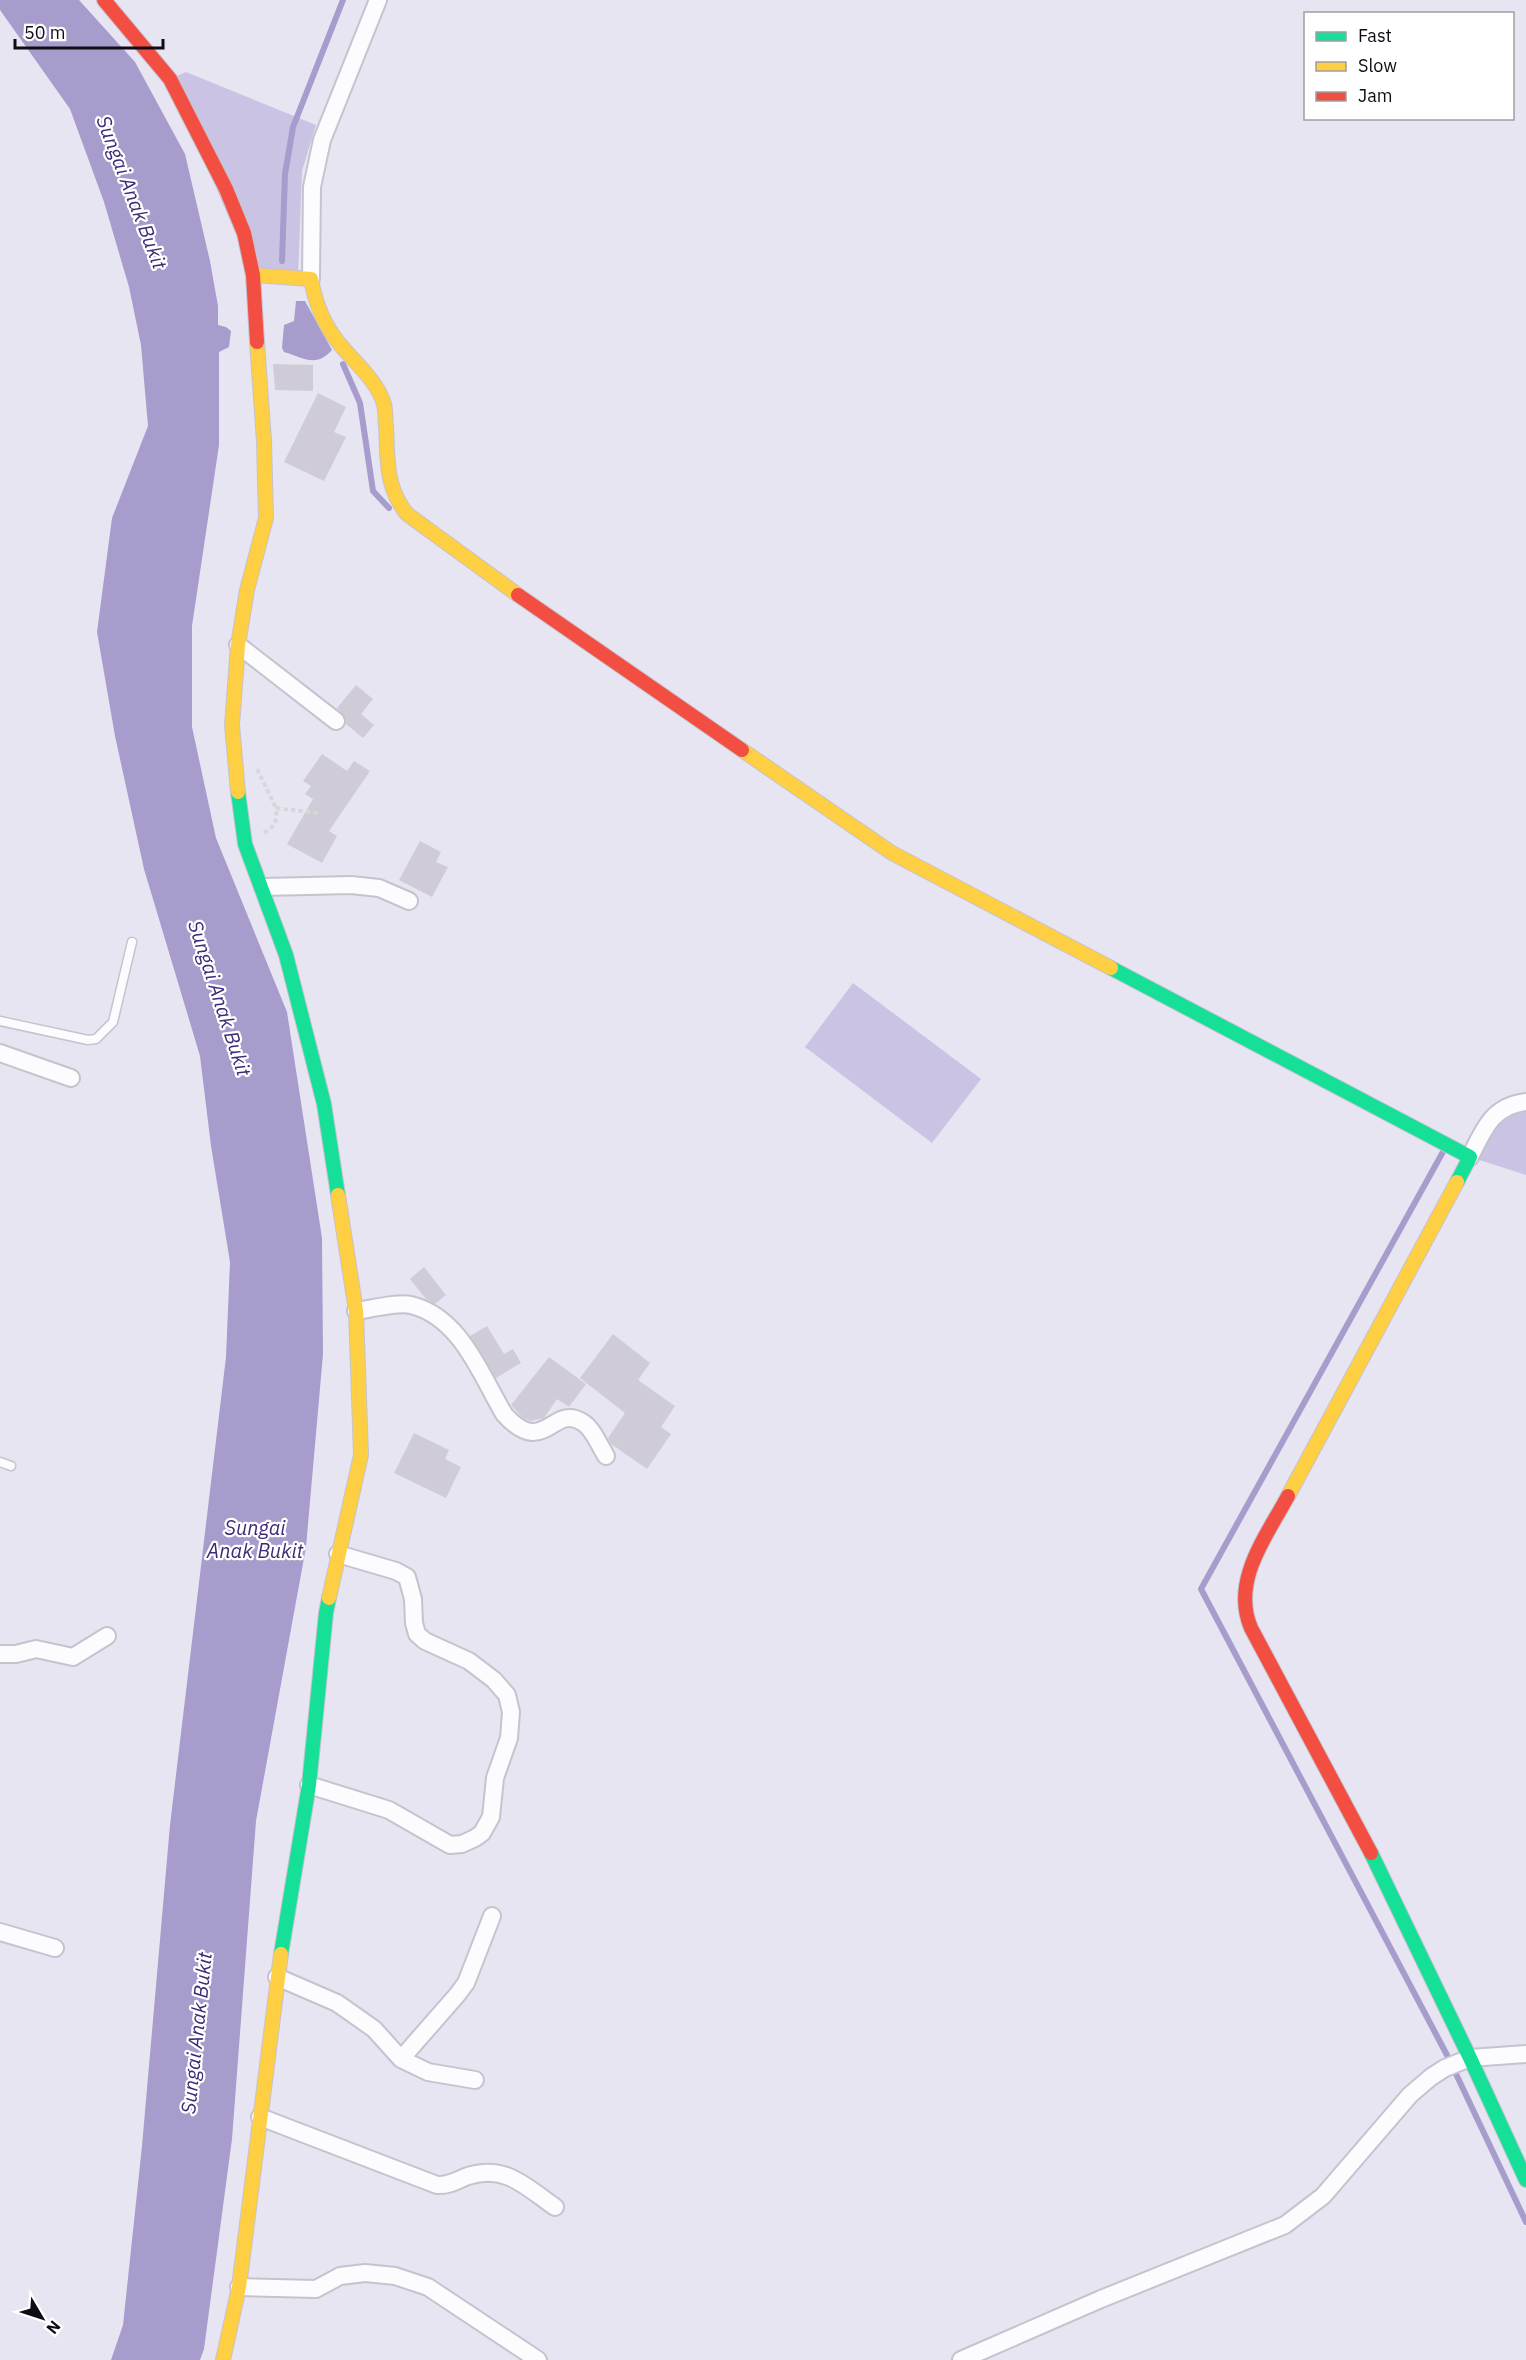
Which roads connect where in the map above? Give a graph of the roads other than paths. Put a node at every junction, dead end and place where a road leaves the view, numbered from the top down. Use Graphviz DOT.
graph roads {
  1 [pos="104,0"];
  2 [pos="378,0"];
  3 [pos="254,274"];
  4 [pos="311,279"];
  5 [pos="238,645"];
  6 [pos="336,721"];
  7 [pos="263,887"];
  8 [pos="409,901"];
  9 [pos="132,942"];
  10 [pos="0,1021"];
  11 [pos="0,1053"];
  12 [pos="71,1078"];
  13 [pos="1526,1102"];
  14 [pos="1470,1156"];
  15 [pos="356,1311"];
  16 [pos="606,1456"];
  17 [pos="0,1462"];
  18 [pos="11,1466"];
  19 [pos="338,1554"];
  20 [pos="107,1636"];
  21 [pos="0,1654"];
  22 [pos="309,1785"];
  23 [pos="492,1916"];
  24 [pos="0,1932"];
  25 [pos="56,1948"];
  26 [pos="277,1977"];
  27 [pos="1526,2054"];
  28 [pos="401,2059"];
  29 [pos="1459,2063"];
  30 [pos="475,2080"];
  31 [pos="260,2117"];
  32 [pos="1526,2180"];
  33 [pos="555,2207"];
  34 [pos="239,2287"];
  35 [pos="224,2360"];
  36 [pos="538,2360"];
  37 [pos="962,2360"];
  1 -- 3 [label="street"];
  2 -- 4 [label="street"];
  3 -- 4 [label="street"];
  3 -- 5 [label="street"];
  4 -- 14 [label="street"];
  5 -- 6 [label="street"];
  5 -- 7 [label="street"];
  7 -- 8 [label="street"];
  7 -- 15 [label="street"];
  9 -- 10 [label="lane"];
  11 -- 12 [label="street"];
  13 -- 14 [label="street"];
  14 -- 29 [label="street"];
  15 -- 16 [label="street"];
  15 -- 19 [label="street"];
  17 -- 18 [label="lane"];
  19 -- 22 [label="street"];
  19 -- 22 [label="street"];
  20 -- 21 [label="street"];
  22 -- 26 [label="street"];
  23 -- 28 [label="street"];
  24 -- 25 [label="street"];
  26 -- 28 [label="street"];
  26 -- 31 [label="street"];
  27 -- 29 [label="street"];
  28 -- 30 [label="street"];
  29 -- 32 [label="street"];
  29 -- 37 [label="street"];
  31 -- 33 [label="street"];
  31 -- 34 [label="street"];
  34 -- 35 [label="street"];
  34 -- 36 [label="street"];
}
